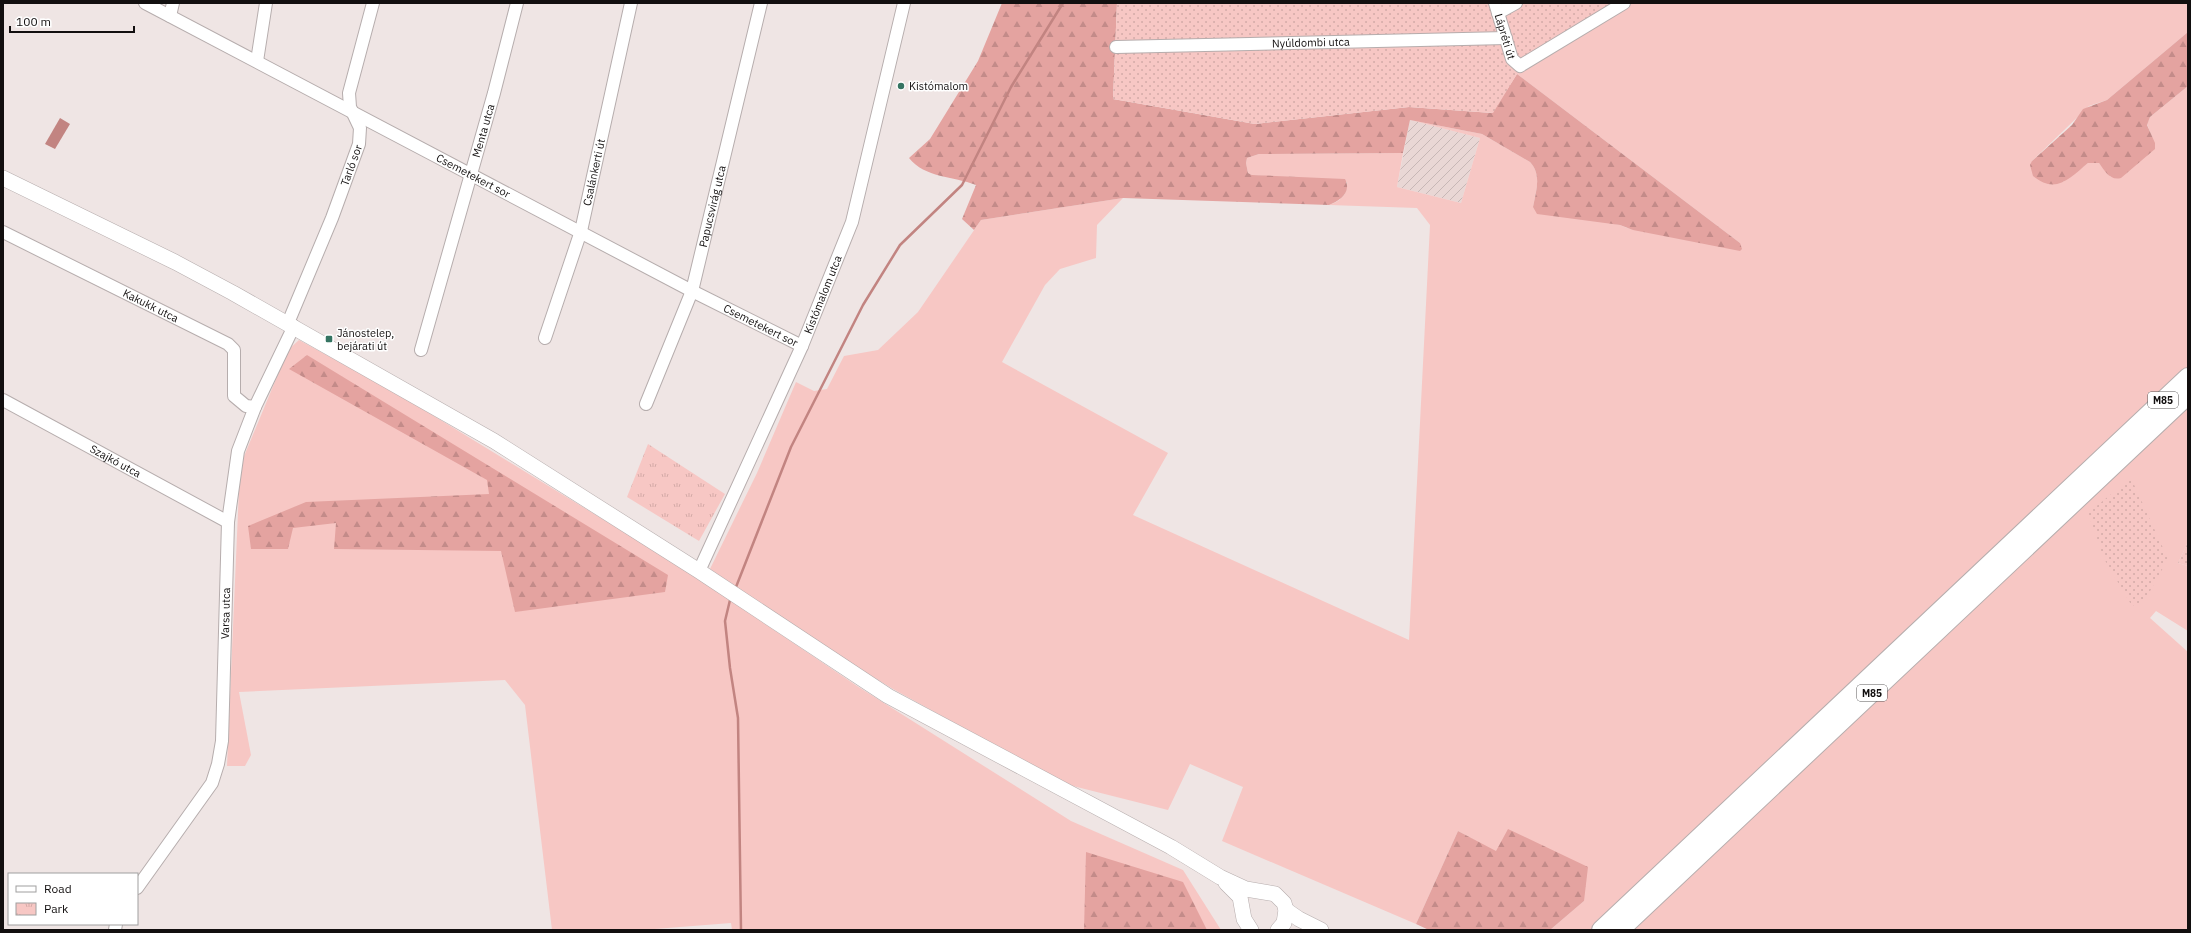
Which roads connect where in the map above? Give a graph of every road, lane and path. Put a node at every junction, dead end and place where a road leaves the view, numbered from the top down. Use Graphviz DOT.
graph roads {
  1 [pos="145,3"];
  2 [pos="173,3"];
  3 [pos="266,3"];
  4 [pos="374,3"];
  5 [pos="517,3"];
  6 [pos="631,3"];
  7 [pos="761,3"];
  8 [pos="904,3"];
  9 [pos="1516,3"];
  10 [pos="1624,3"];
  11 [pos="1496,8"];
  12 [pos="170,16"];
  13 [pos="1506,38"];
  14 [pos="1116,47"];
  15 [pos="257,61"];
  16 [pos="354,114"];
  17 [pos="471,174"];
  18 [pos="3,178"];
  19 [pos="581,231"];
  20 [pos="3,232"];
  21 [pos="692,291"];
  22 [pos="291,325"];
  23 [pos="545,338"];
  24 [pos="802,346"];
  25 [pos="421,350"];
  26 [pos="2188,377"];
  27 [pos="2188,395"];
  28 [pos="3,400"];
  29 [pos="646,404"];
  30 [pos="254,407"];
  31 [pos="2143,428"];
  32 [pos="2118,451"];
  33 [pos="228,522"];
  34 [pos="699,571"];
  35 [pos="1220,877"];
  36 [pos="138,887"];
  37 [pos="1260,892"];
  38 [pos="1243,909"];
  39 [pos="1286,910"];
  40 [pos="1279,929"];
  41 [pos="1319,929"];
  42 [pos="1251,930"];
  43 [pos="1601,930"];
  44 [pos="1620,930"];
  1 -- 12 [label="street, Csemetekert sor"];
  2 -- 12 [label="street"];
  3 -- 15 [label="street"];
  4 -- 16 [label="street, Tarló sor"];
  5 -- 17 [label="street, Menta utca"];
  6 -- 19 [label="street, Csalánkerti út"];
  7 -- 21 [label="street, Papucsvirág utca"];
  8 -- 24 [label="street, Kistómalom utca"];
  9 -- 11 [label="street"];
  10 -- 13 [label="street, Lápréti út"];
  11 -- 13 [label="street, Lápréti út"];
  12 -- 15 [label="street, Csemetekert sor"];
  13 -- 14 [label="street, Nyúldombi utca"];
  15 -- 16 [label="street, Csemetekert sor"];
  16 -- 17 [label="street, Csemetekert sor"];
  16 -- 22 [label="street, Tarló sor"];
  17 -- 19 [label="street, Csemetekert sor"];
  17 -- 25 [label="street, Menta utca"];
  18 -- 22 [label="main road"];
  19 -- 21 [label="street, Csemetekert sor"];
  19 -- 23 [label="street, Csalánkerti út"];
  20 -- 30 [label="street, Kakukk utca"];
  21 -- 24 [label="street, Csemetekert sor"];
  21 -- 29 [label="street, Papucsvirág utca"];
  22 -- 30 [label="street, Varsa utca"];
  22 -- 34 [label="main road"];
  24 -- 34 [label="street, Kistómalom utca"];
  26 -- 31 [label="highway, M85"];
  27 -- 31 [label="highway, M85"];
  28 -- 33 [label="street, Szajkó utca"];
  30 -- 33 [label="street, Varsa utca"];
  31 -- 32 [label="highway, M85"];
  32 -- 43 [label="highway, M85"];
  32 -- 44 [label="highway, M85"];
  33 -- 36 [label="street, Varsa utca"];
  34 -- 35 [label="main road"];
  35 -- 37 [label="main road"];
  35 -- 38 [label="main road"];
  37 -- 38 [label="main road"];
  37 -- 39 [label="main road"];
  38 -- 42 [label="main road"];
  39 -- 40 [label="main road"];
  39 -- 41 [label="main road"];
  40 -- 41 [label="main road"];
}
